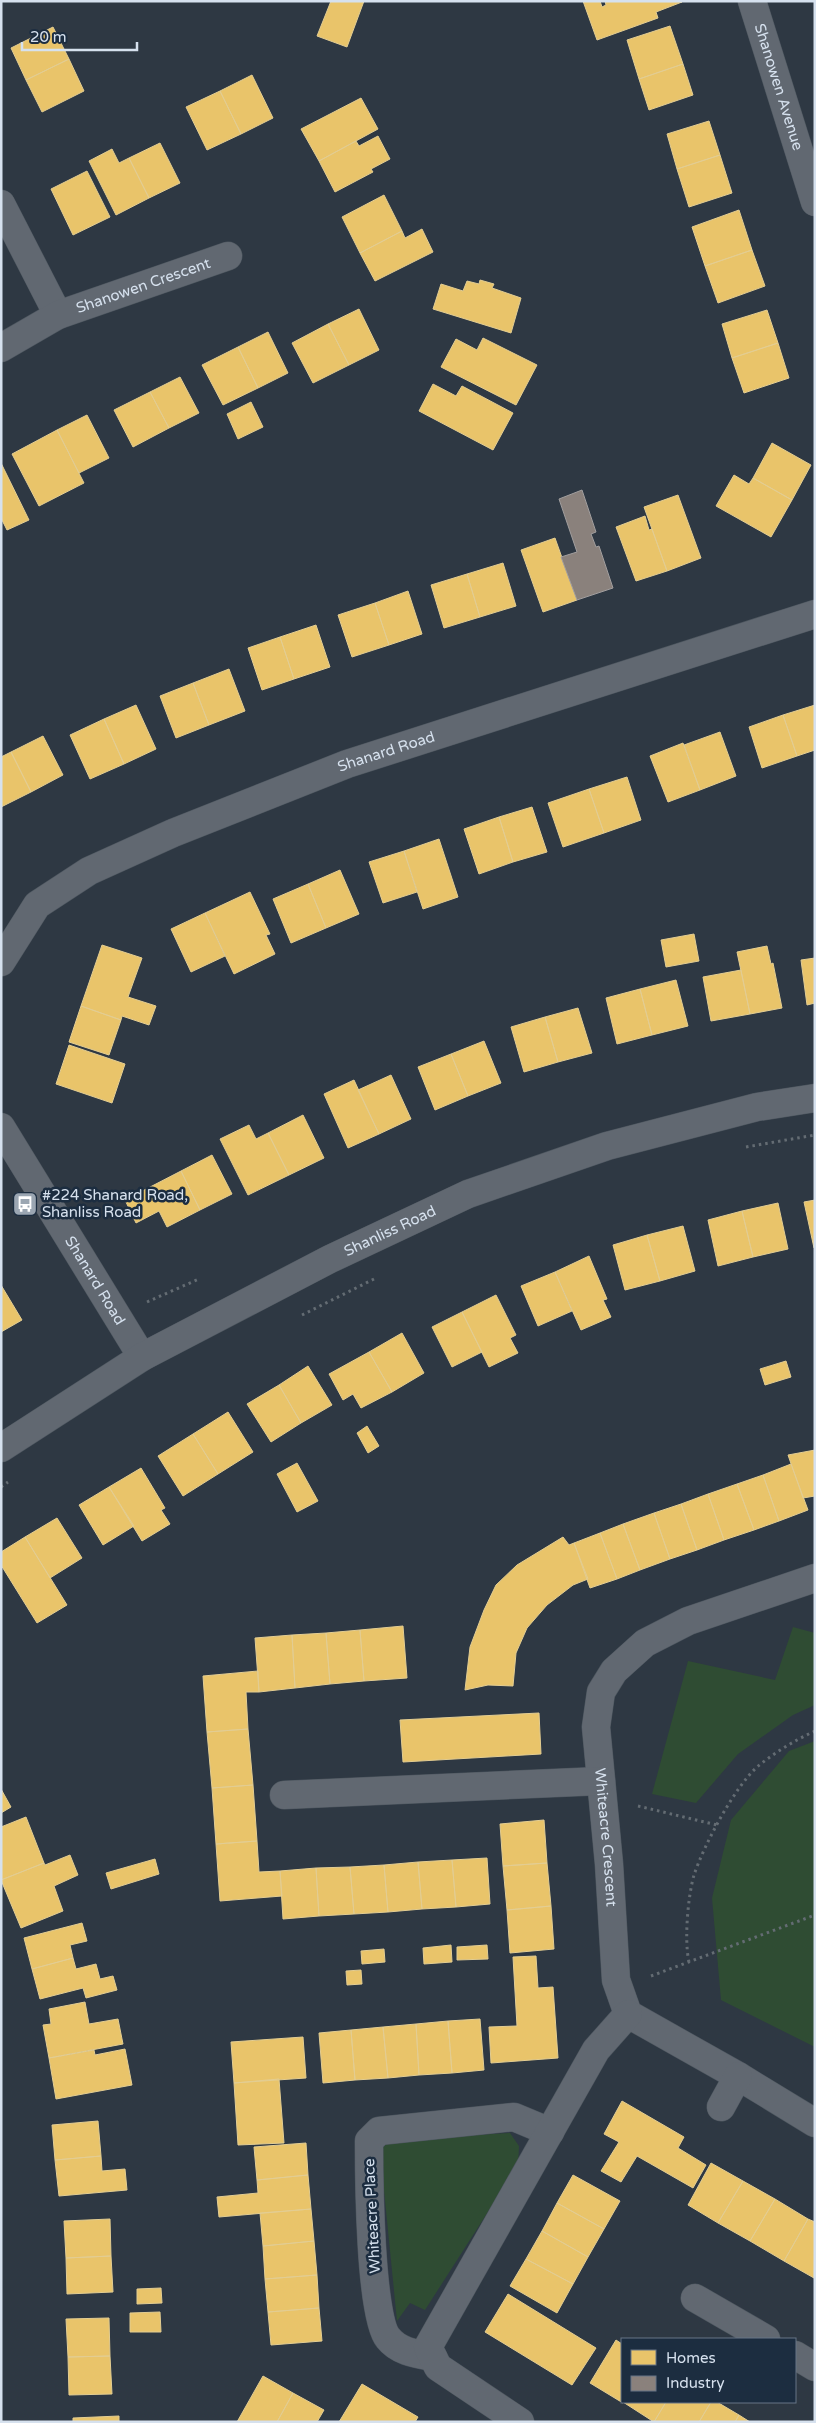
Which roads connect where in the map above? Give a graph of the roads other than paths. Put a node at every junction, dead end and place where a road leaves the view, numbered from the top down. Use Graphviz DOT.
graph roads {
  1 [pos="752,1"];
  2 [pos="815,202"];
  3 [pos="1,204"];
  4 [pos="228,256"];
  5 [pos="58,315"];
  6 [pos="1,348"];
  7 [pos="815,614"];
  8 [pos="1,962"];
  9 [pos="815,1098"];
  10 [pos="1,1127"];
  11 [pos="142,1357"];
  12 [pos="1,1448"];
  13 [pos="815,1578"];
  14 [pos="601,1781"];
  15 [pos="284,1795"];
  16 [pos="628,2014"];
  17 [pos="738,2076"];
  18 [pos="721,2107"];
  19 [pos="815,2123"];
  20 [pos="550,2132"];
  21 [pos="695,2298"];
  22 [pos="764,2338"];
  23 [pos="796,2356"];
  24 [pos="433,2357"];
  25 [pos="815,2367"];
  26 [pos="520,2422"];
  1 -- 2 [label="street, Shanowen Avenue"];
  3 -- 5 [label="street, Shanowen Crescent"];
  4 -- 5 [label="street, Shanowen Crescent"];
  5 -- 6 [label="street, Shanowen Crescent"];
  7 -- 8 [label="street, Shanard Road"];
  9 -- 11 [label="street, Shanliss Road"];
  10 -- 11 [label="street, Shanard Road"];
  11 -- 12 [label="street, Shanliss Road"];
  13 -- 14 [label="street, Whiteacre Crescent"];
  14 -- 15 [label="street"];
  14 -- 16 [label="street, Whiteacre Crescent"];
  16 -- 17 [label="street"];
  16 -- 20 [label="street"];
  17 -- 18 [label="street"];
  17 -- 19 [label="street"];
  20 -- 24 [label="street"];
  20 -- 24 [label="street, Whiteacre Place"];
  21 -- 22 [label="street"];
  23 -- 25 [label="street"];
  24 -- 26 [label="street"];
}
